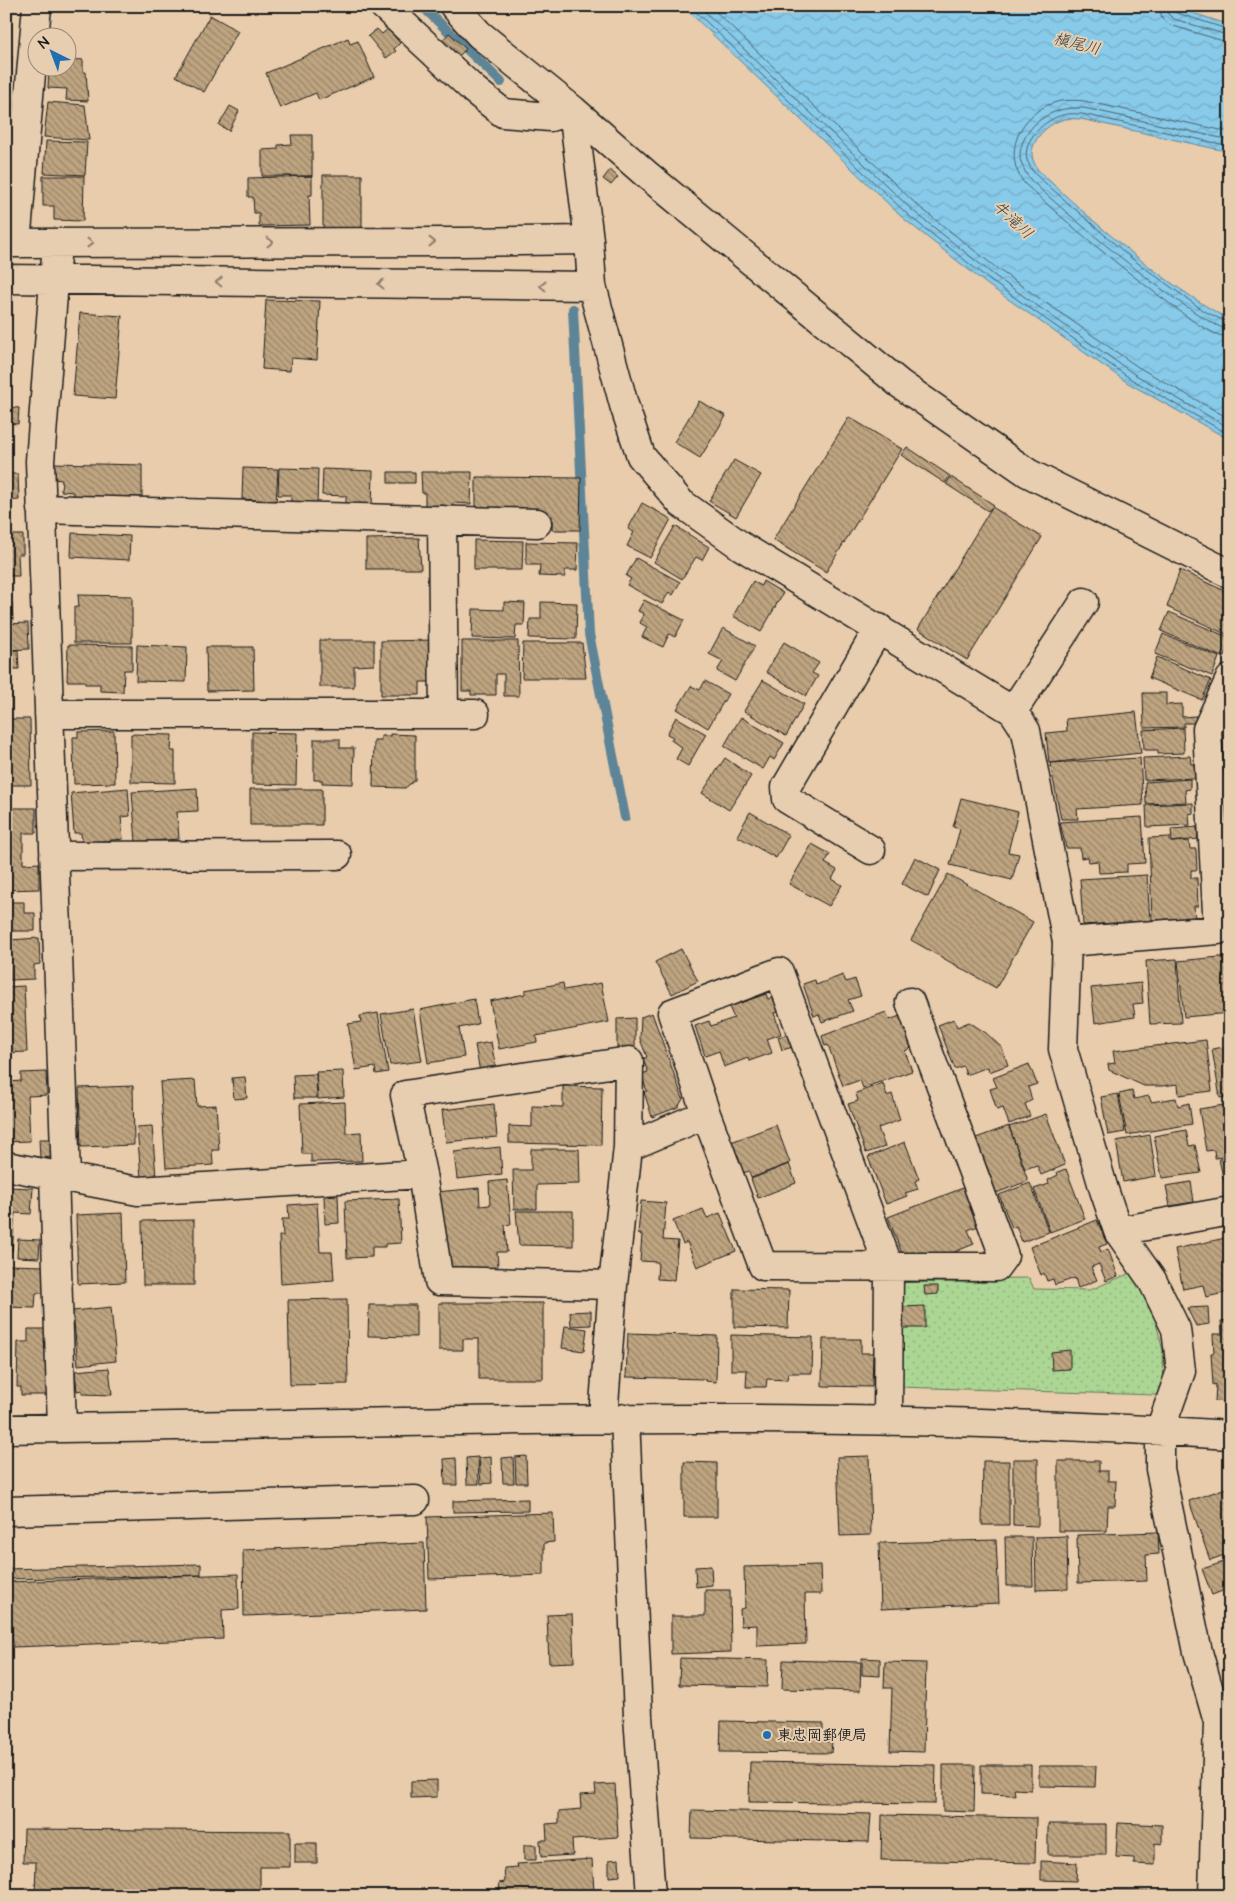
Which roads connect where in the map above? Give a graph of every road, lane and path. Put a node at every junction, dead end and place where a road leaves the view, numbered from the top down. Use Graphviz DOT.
graph roads {
  1 [pos="37,6"];
  2 [pos="384,6"];
  3 [pos="454,6"];
  4 [pos="573,110"];
  5 [pos="589,240"];
  6 [pos="462,242"];
  7 [pos="11,243"];
  8 [pos="57,243"];
  9 [pos="6,279"];
  10 [pos="54,279"];
  11 [pos="463,285"];
  12 [pos="592,286"];
  13 [pos="41,509"];
  14 [pos="442,520"];
  15 [pos="537,523"];
  16 [pos="1230,574"];
  17 [pos="1084,602"];
  18 [pos="879,628"];
  19 [pos="1227,693"];
  20 [pos="1013,711"];
  21 [pos="49,714"];
  22 [pos="444,714"];
  23 [pos="475,714"];
  24 [pos="1222,844"];
  25 [pos="871,850"];
  26 [pos="337,855"];
  27 [pos="54,856"];
  28 [pos="1066,942"];
  29 [pos="910,1002"];
  30 [pos="706,1114"];
  31 [pos="628,1146"];
  32 [pos="6,1166"];
  33 [pos="422,1174"];
  34 [pos="60,1176"];
  35 [pos="1230,1211"];
  36 [pos="1118,1231"];
  37 [pos="889,1267"];
  38 [pos="613,1285"];
  39 [pos="614,1418"];
  40 [pos="888,1421"];
  41 [pos="62,1428"];
  42 [pos="6,1429"];
  43 [pos="1160,1430"];
  44 [pos="1230,1434"];
  45 [pos="415,1500"];
  46 [pos="6,1511"];
  47 [pos="651,1896"];
  48 [pos="1213,1896"];
  1 -- 7 [label="street"];
  2 -- 4 [label="street"];
  3 -- 4 [label="street"];
  4 -- 5 [label="street"];
  4 -- 16 [label="street"];
  5 -- 6 [label="street"];
  5 -- 12 [label="street"];
  8 -- 6 [label="street, one-way"];
  6 -- 11 [label="street"];
  7 -- 8 [label="street"];
  8 -- 10 [label="street"];
  9 -- 10 [label="street"];
  11 -- 10 [label="street, one-way"];
  10 -- 13 [label="street"];
  12 -- 11 [label="street, one-way"];
  12 -- 18 [label="street"];
  13 -- 14 [label="street"];
  13 -- 21 [label="street"];
  14 -- 15 [label="street"];
  14 -- 22 [label="street"];
  17 -- 20 [label="street"];
  18 -- 20 [label="street"];
  18 -- 25 [label="street"];
  19 -- 24 [label="street"];
  20 -- 28 [label="street"];
  21 -- 22 [label="street"];
  21 -- 27 [label="street"];
  22 -- 23 [label="street"];
  24 -- 28 [label="street"];
  26 -- 27 [label="street"];
  27 -- 34 [label="street"];
  28 -- 36 [label="street"];
  29 -- 37 [label="street"];
  30 -- 31 [label="street"];
  30 -- 37 [label="street"];
  30 -- 37 [label="street"];
  31 -- 33 [label="street"];
  31 -- 38 [label="street"];
  32 -- 34 [label="street"];
  33 -- 34 [label="street"];
  33 -- 38 [label="street"];
  34 -- 41 [label="street"];
  35 -- 36 [label="street"];
  36 -- 43 [label="street"];
  37 -- 40 [label="street"];
  38 -- 39 [label="street"];
  39 -- 40 [label="street"];
  39 -- 41 [label="street"];
  39 -- 47 [label="street"];
  40 -- 43 [label="street"];
  41 -- 42 [label="street"];
  43 -- 44 [label="street"];
  43 -- 48 [label="street"];
  45 -- 46 [label="street"];
}
